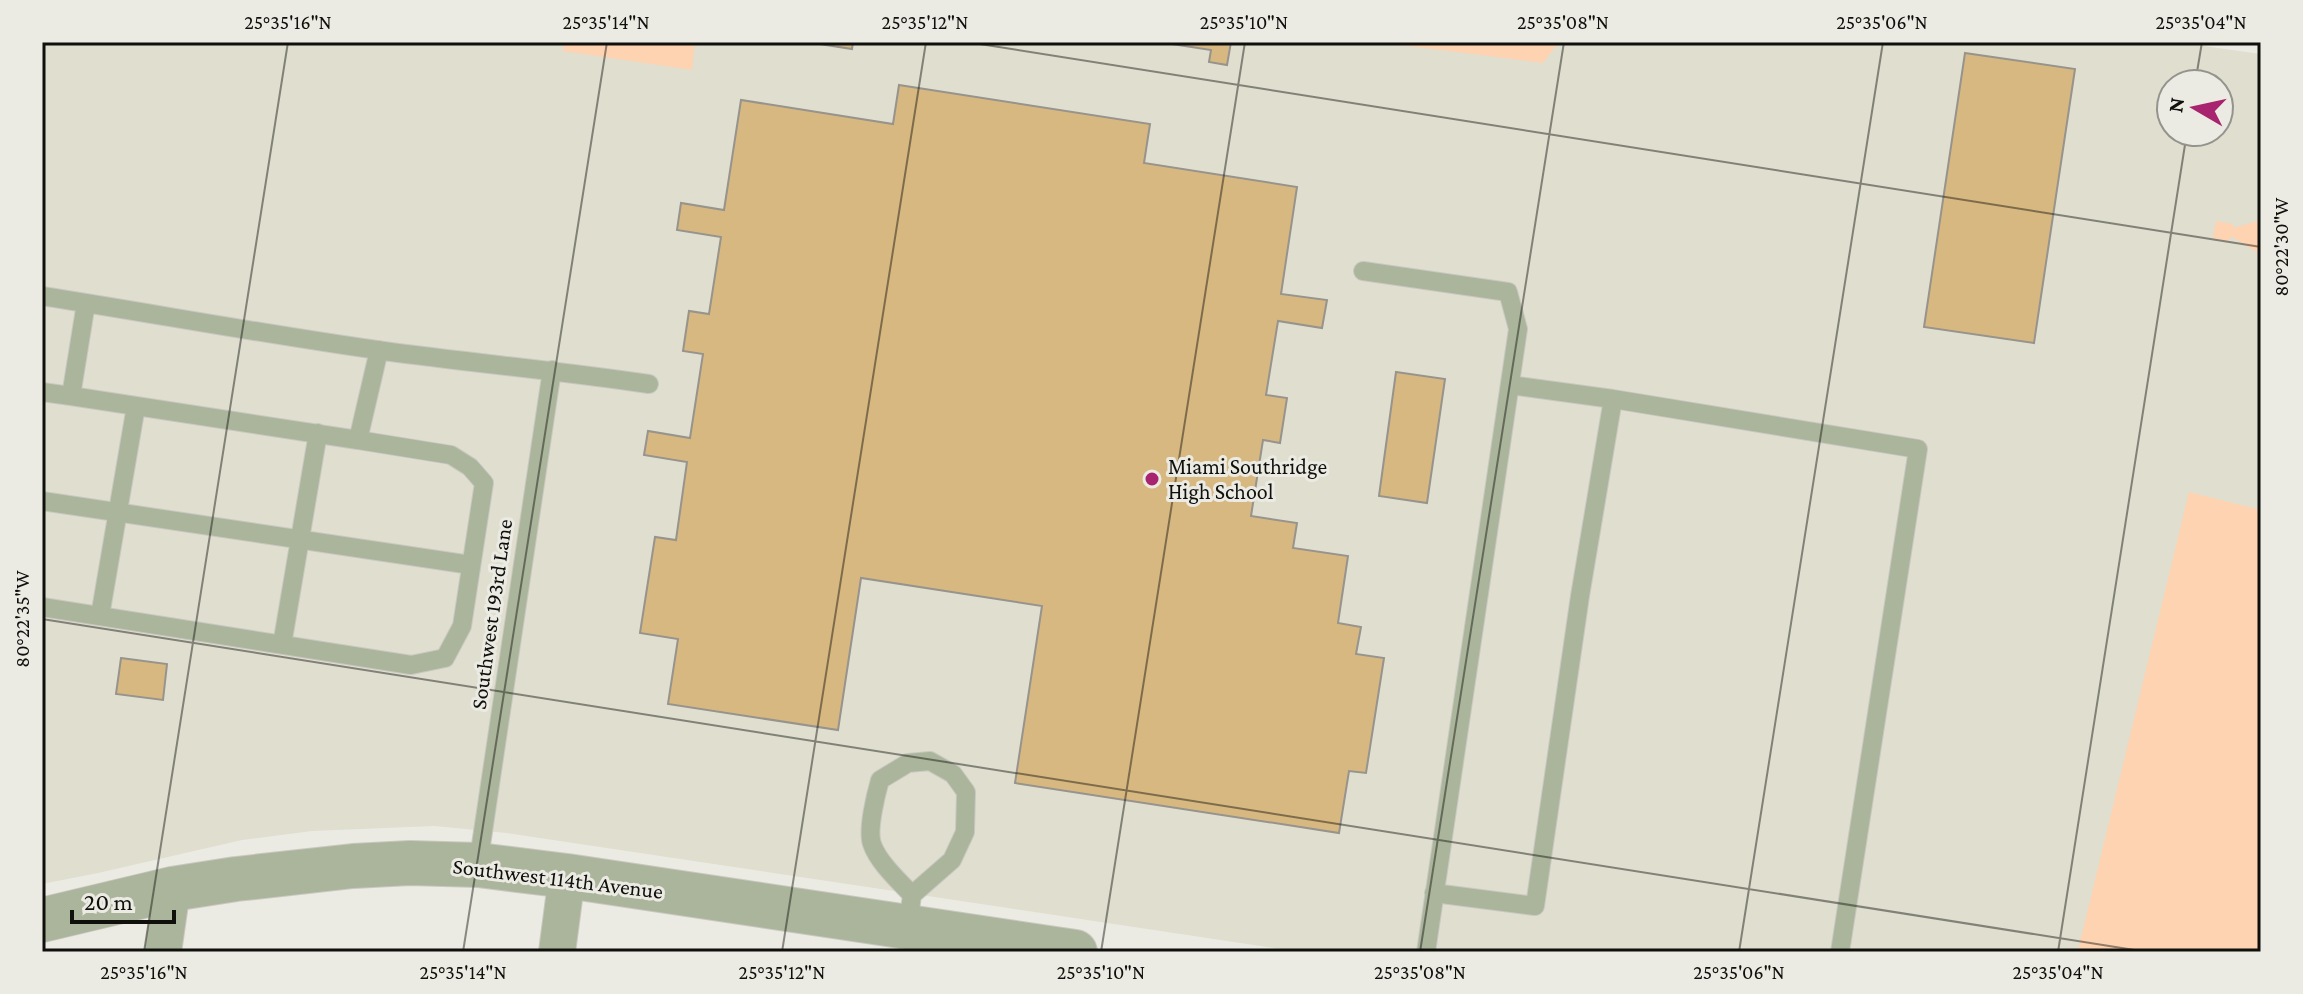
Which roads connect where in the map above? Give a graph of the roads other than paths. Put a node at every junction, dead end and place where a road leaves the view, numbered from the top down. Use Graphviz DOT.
graph roads {
  1 [pos="1363,271"];
  2 [pos="42,296"];
  3 [pos="86,303"];
  4 [pos="379,350"];
  5 [pos="552,370"];
  6 [pos="649,384"];
  7 [pos="1510,385"];
  8 [pos="42,392"];
  9 [pos="71,396"];
  10 [pos="1613,399"];
  11 [pos="136,406"];
  12 [pos="318,433"];
  13 [pos="358,440"];
  14 [pos="42,501"];
  15 [pos="118,513"];
  16 [pos="300,540"];
  17 [pos="471,565"];
  18 [pos="42,607"];
  19 [pos="100,616"];
  20 [pos="282,645"];
  21 [pos="478,865"];
  22 [pos="567,876"];
  23 [pos="172,889"];
  24 [pos="1434,893"];
  25 [pos="910,911"];
  26 [pos="42,920"];
  27 [pos="163,952"];
  28 [pos="557,952"];
  29 [pos="1075,952"];
  30 [pos="1426,952"];
  31 [pos="1840,952"];
  1 -- 7 [label="lane"];
  2 -- 3 [label="lane"];
  3 -- 4 [label="lane"];
  3 -- 9 [label="lane"];
  4 -- 5 [label="lane"];
  4 -- 13 [label="lane"];
  5 -- 6 [label="lane"];
  5 -- 21 [label="lane, Southwest 193rd Lane"];
  7 -- 10 [label="lane"];
  7 -- 24 [label="lane"];
  8 -- 9 [label="lane"];
  9 -- 11 [label="lane"];
  10 -- 24 [label="lane"];
  10 -- 31 [label="lane"];
  11 -- 12 [label="lane"];
  11 -- 15 [label="lane"];
  12 -- 13 [label="lane"];
  12 -- 16 [label="lane"];
  13 -- 17 [label="lane"];
  14 -- 15 [label="lane"];
  15 -- 16 [label="lane"];
  15 -- 19 [label="lane"];
  16 -- 17 [label="lane"];
  16 -- 20 [label="lane"];
  17 -- 20 [label="lane"];
  18 -- 19 [label="lane"];
  19 -- 20 [label="lane"];
  21 -- 22 [label="street, Southwest 114th Avenue"];
  21 -- 23 [label="street, Southwest 114th Avenue"];
  22 -- 25 [label="street, Southwest 114th Avenue"];
  22 -- 28 [label="street"];
  23 -- 26 [label="street, Southwest 114th Avenue"];
  23 -- 27 [label="street"];
  24 -- 30 [label="lane"];
  25 -- 25 [label="lane"];
  25 -- 29 [label="street, Southwest 114th Avenue"];
}
